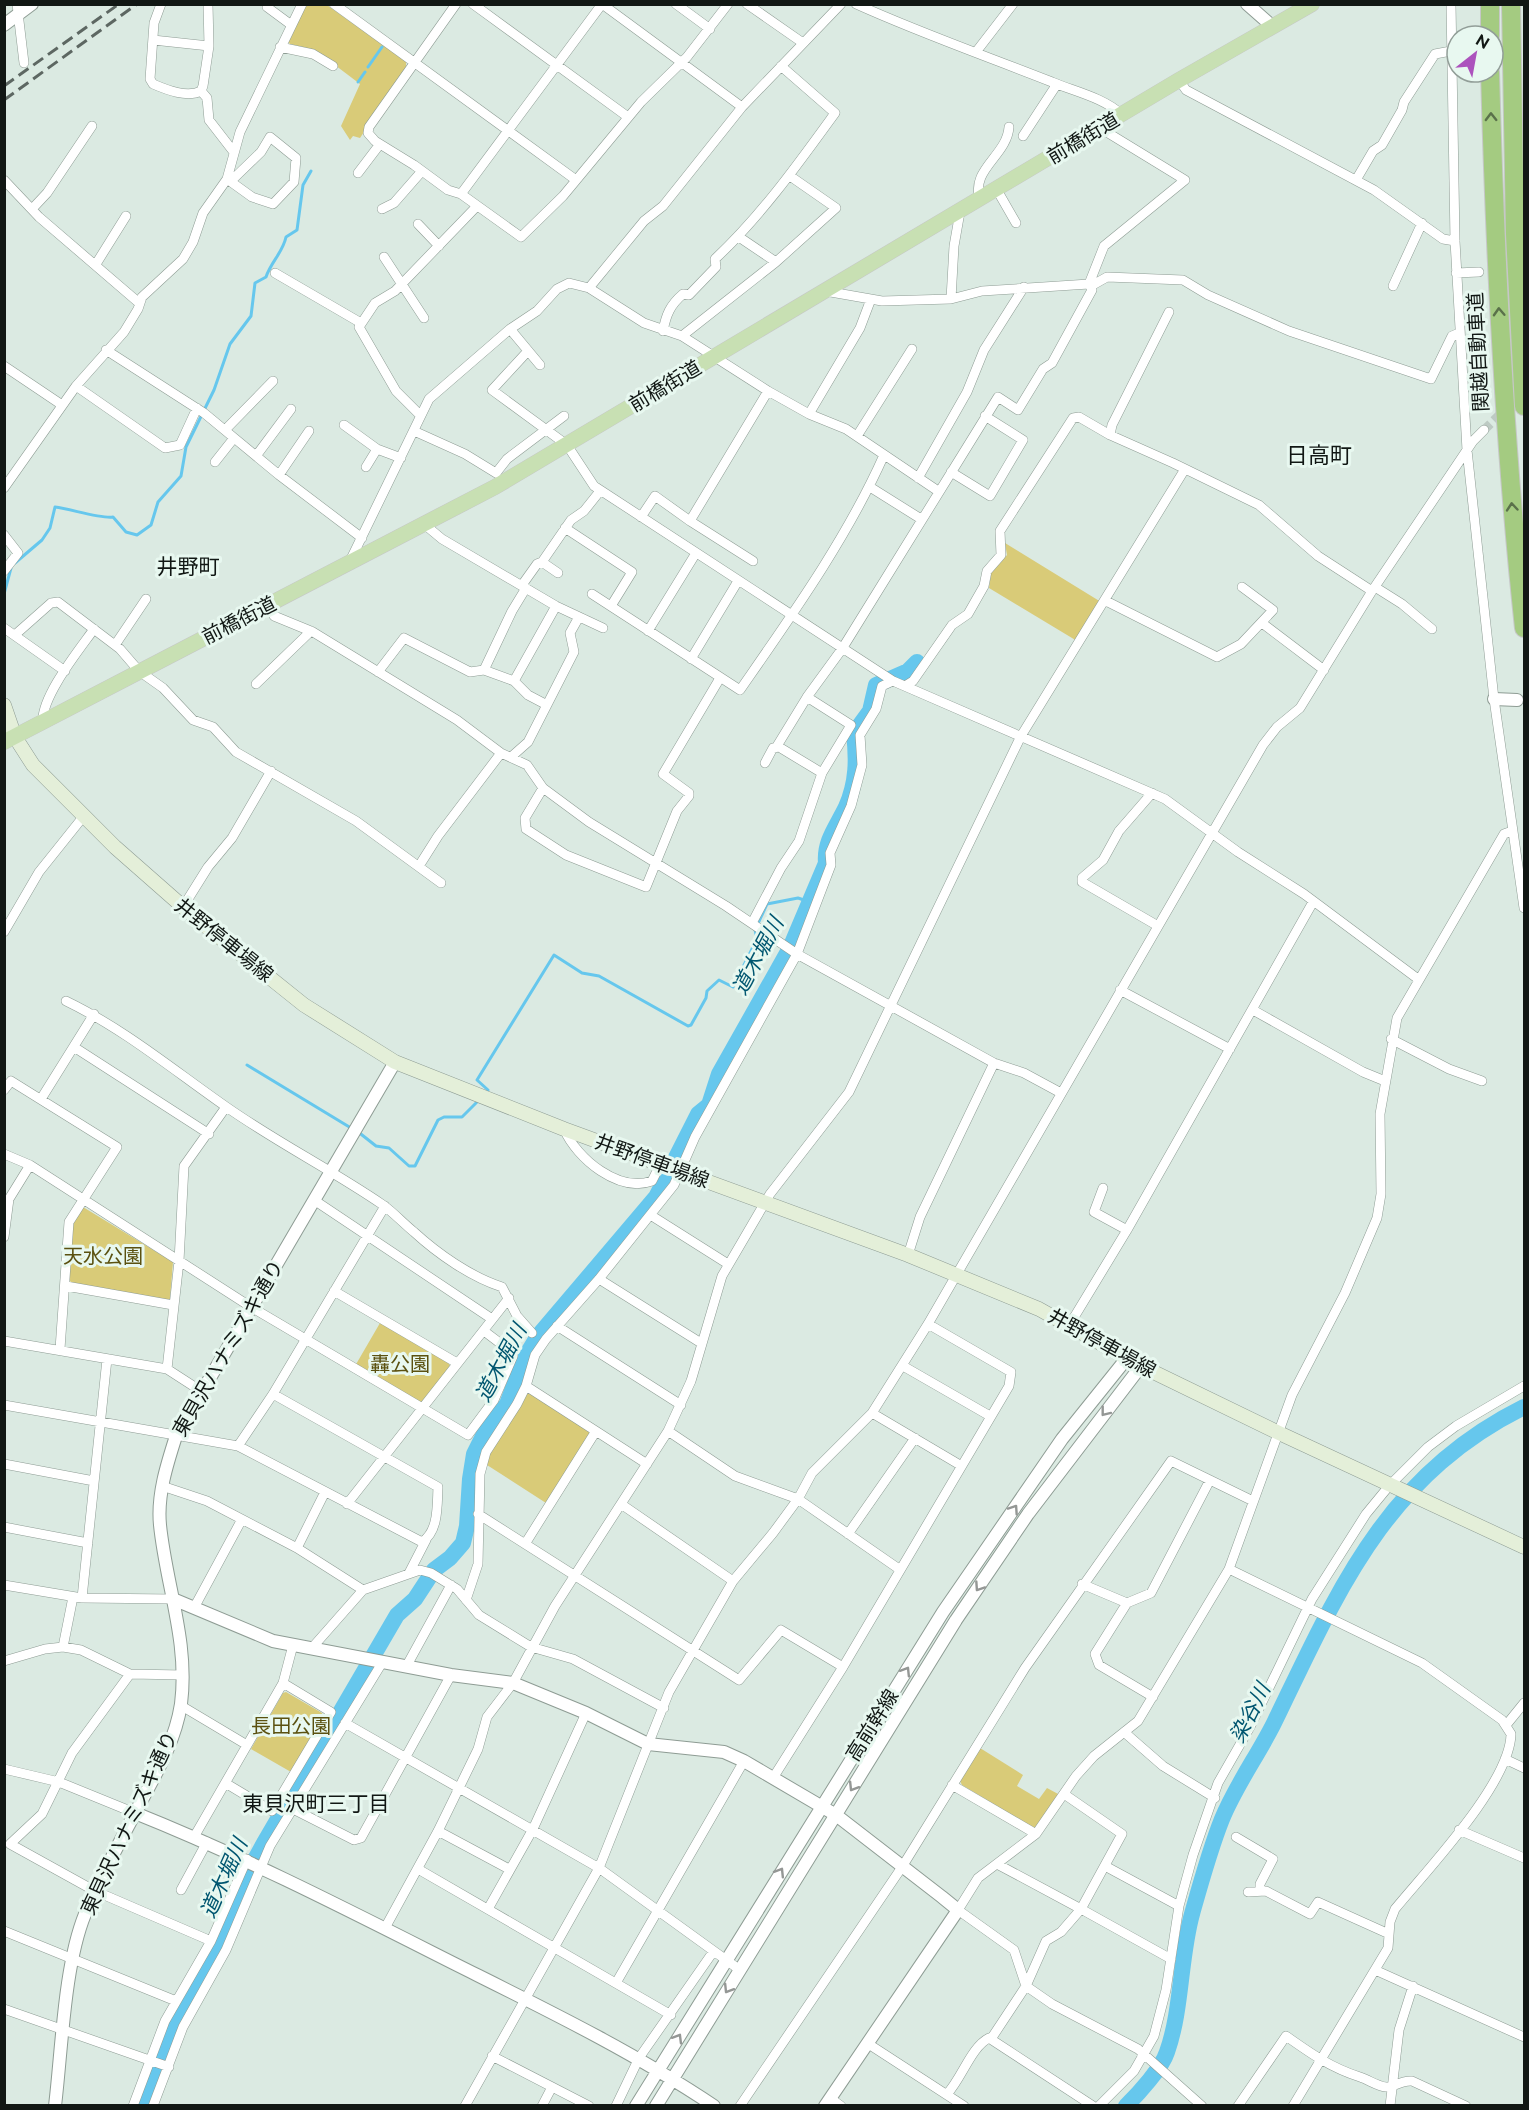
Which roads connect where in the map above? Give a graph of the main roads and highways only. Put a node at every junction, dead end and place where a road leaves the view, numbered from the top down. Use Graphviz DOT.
graph roads {
  1 [pos="1312,4"];
  2 [pos="1490,4"];
  3 [pos="1511,4"];
  4 [pos="1490,24"];
  5 [pos="1490,84"];
  6 [pos="1524,406"];
  7 [pos="1524,628"];
  8 [pos="4,705"];
  9 [pos="8,737"];
  10 [pos="1524,1547"];
  1 -- 9 [label="main road, 前橋街道"];
  2 -- 4 [label="highway"];
  3 -- 6 [label="highway"];
  7 -- 5 [label="highway, 関越自動車道, one-way"];
  8 -- 9 [label="main road, 井野停車場線"];
  9 -- 10 [label="main road, 井野停車場線"];
}
